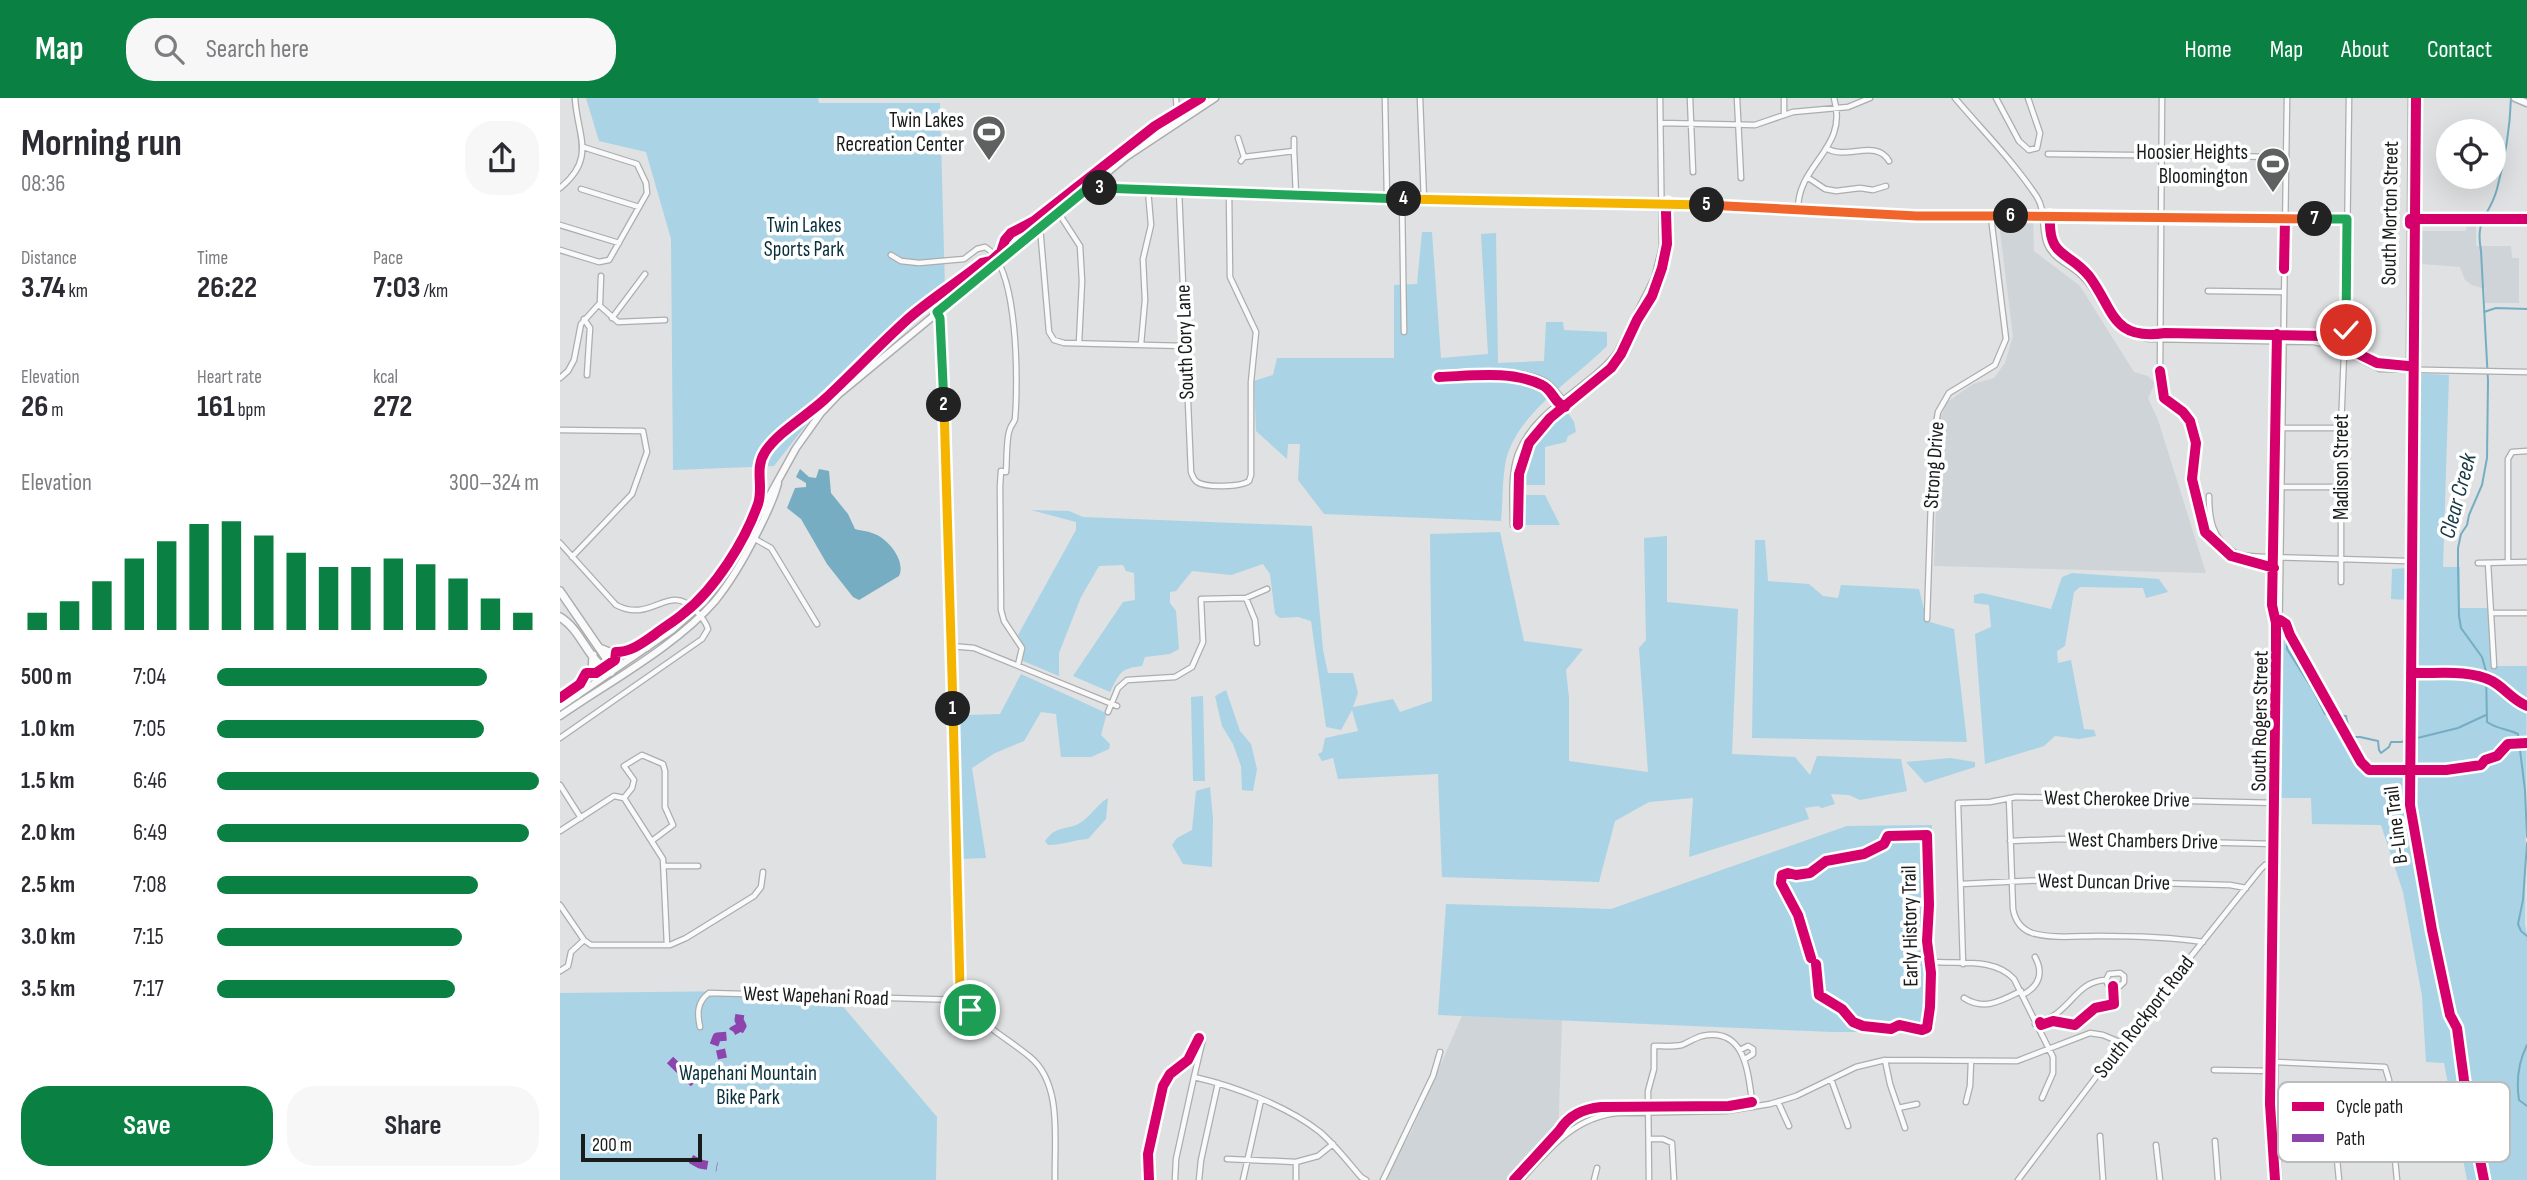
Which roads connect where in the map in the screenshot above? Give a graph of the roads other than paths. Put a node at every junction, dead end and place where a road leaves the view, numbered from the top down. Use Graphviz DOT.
graph roads {
  1 [pos="575,98"];
  2 [pos="1176,98"];
  3 [pos="1215,98"];
  4 [pos="1384,98"];
  5 [pos="1420,98"];
  6 [pos="1660,98"];
  7 [pos="1690,98"];
  8 [pos="1737,98"];
  9 [pos="1784,98"];
  10 [pos="1834,98"];
  11 [pos="1870,98"];
  12 [pos="1955,98"];
  13 [pos="1996,98"];
  14 [pos="2028,98"];
  15 [pos="2162,98"];
  16 [pos="2287,98"];
  17 [pos="2349,98"];
  18 [pos="2411,98"];
  19 [pos="1837,108"];
  20 [pos="1784,114"];
  21 [pos="1182,119"];
  22 [pos="1691,122"];
  23 [pos="1661,123"];
  24 [pos="1738,125"];
  25 [pos="1238,138"];
  26 [pos="1294,139"];
  27 [pos="583,147"];
  28 [pos="1826,148"];
  29 [pos="1294,151"];
  30 [pos="2048,154"];
  31 [pos="2161,155"];
  32 [pos="2286,156"];
  33 [pos="1889,161"];
  34 [pos="1693,172"];
  35 [pos="1807,177"];
  36 [pos="1741,178"];
  37 [pos="1093,184"];
  38 [pos="1886,186"];
  39 [pos="560,187"];
  40 [pos="581,189"];
  41 [pos="1148,190"];
  42 [pos="1179,191"];
  43 [pos="1229,193"];
  44 [pos="1296,195"];
  45 [pos="1387,198"];
  46 [pos="1402,199"];
  47 [pos="1424,200"];
  48 [pos="1663,203"];
  49 [pos="639,207"];
  50 [pos="1798,209"];
  51 [pos="1058,212"];
  52 [pos="2043,216"];
  53 [pos="1991,217"];
  54 [pos="2160,219"];
  55 [pos="2347,219"];
  56 [pos="2410,219"];
  57 [pos="2527,219"];
  58 [pos="2285,220"];
  59 [pos="560,225"];
  60 [pos="1040,227"];
  61 [pos="619,243"];
  62 [pos="560,250"];
  63 [pos="891,254"];
  64 [pos="998,263"];
  65 [pos="645,274"];
  66 [pos="601,276"];
  67 [pos="2208,291"];
  68 [pos="2284,292"];
  69 [pos="599,304"];
  70 [pos="937,312"];
  71 [pos="612,318"];
  72 [pos="584,319"];
  73 [pos="665,320"];
  74 [pos="2346,330"];
  75 [pos="1404,332"];
  76 [pos="2161,339"];
  77 [pos="2285,341"];
  78 [pos="1079,342"];
  79 [pos="1141,344"];
  80 [pos="1185,346"];
  81 [pos="2344,353"];
  82 [pos="2409,370"];
  83 [pos="2160,371"];
  84 [pos="2527,372"];
  85 [pos="1440,373"];
  86 [pos="587,375"];
  87 [pos="560,378"];
  88 [pos="1564,401"];
  89 [pos="2283,428"];
  90 [pos="2341,428"];
  91 [pos="560,430"];
  92 [pos="2527,451"];
  93 [pos="2281,486"];
  94 [pos="2341,487"];
  95 [pos="2209,496"];
  96 [pos="1513,525"];
  97 [pos="751,537"];
  98 [pos="560,543"];
  99 [pos="572,557"];
  100 [pos="2280,557"];
  101 [pos="2340,560"];
  102 [pos="2407,561"];
  103 [pos="2508,562"];
  104 [pos="2527,562"];
  105 [pos="2478,563"];
  106 [pos="2488,563"];
  107 [pos="2341,582"];
  108 [pos="1268,589"];
  109 [pos="560,591"];
  110 [pos="1246,598"];
  111 [pos="698,613"];
  112 [pos="2492,613"];
  113 [pos="2527,613"];
  114 [pos="560,617"];
  115 [pos="1927,619"];
  116 [pos="817,624"];
  117 [pos="1257,643"];
  118 [pos="598,646"];
  119 [pos="951,646"];
  120 [pos="648,647"];
  121 [pos="593,655"];
  122 [pos="1018,666"];
  123 [pos="2494,666"];
  124 [pos="613,675"];
  125 [pos="577,695"];
  126 [pos="1114,705"];
  127 [pos="560,707"];
  128 [pos="1108,712"];
  129 [pos="560,716"];
  130 [pos="560,738"];
  131 [pos="560,786"];
  132 [pos="624,797"];
  133 [pos="2009,797"];
  134 [pos="2277,803"];
  135 [pos="580,818"];
  136 [pos="560,831"];
  137 [pos="653,841"];
  138 [pos="2010,841"];
  139 [pos="2276,844"];
  140 [pos="2276,862"];
  141 [pos="664,866"];
  142 [pos="698,866"];
  143 [pos="763,872"];
  144 [pos="2012,882"];
  145 [pos="1961,884"];
  146 [pos="2246,888"];
  147 [pos="560,905"];
  148 [pos="584,940"];
  149 [pos="2204,942"];
  150 [pos="667,945"];
  151 [pos="2035,957"];
  152 [pos="1935,962"];
  153 [pos="1963,964"];
  154 [pos="560,971"];
  155 [pos="2106,980"];
  156 [pos="2022,993"];
  157 [pos="1964,998"];
  158 [pos="963,1000"];
  159 [pos="2035,1024"];
  160 [pos="700,1027"];
  161 [pos="1203,1039"];
  162 [pos="2122,1043"];
  163 [pos="2048,1049"];
  164 [pos="1740,1050"];
  165 [pos="1440,1052"];
  166 [pos="1745,1059"];
  167 [pos="1885,1060"];
  168 [pos="1971,1061"];
  169 [pos="2275,1062"];
  170 [pos="2214,1070"];
  171 [pos="2275,1071"];
  172 [pos="1194,1077"];
  173 [pos="1831,1079"];
  174 [pos="2389,1082"];
  175 [pos="1218,1083"];
  176 [pos="2042,1098"];
  177 [pos="1261,1100"];
  178 [pos="1778,1102"];
  179 [pos="1966,1102"];
  180 [pos="1917,1104"];
  181 [pos="1753,1107"];
  182 [pos="1898,1108"];
  183 [pos="2275,1108"];
  184 [pos="2278,1108"];
  185 [pos="1648,1112"];
  186 [pos="1789,1126"];
  187 [pos="1848,1126"];
  188 [pos="1905,1128"];
  189 [pos="2101,1136"];
  190 [pos="1649,1139"];
  191 [pos="2215,1141"];
  192 [pos="1333,1144"];
  193 [pos="2156,1145"];
  194 [pos="1227,1159"];
  195 [pos="1247,1160"];
  196 [pos="1296,1162"];
  197 [pos="2337,1162"];
  198 [pos="2395,1162"];
  199 [pos="1597,1168"];
  200 [pos="1055,1180"];
  201 [pos="1175,1180"];
  202 [pos="1199,1180"];
  203 [pos="1242,1180"];
  204 [pos="1296,1180"];
  205 [pos="1366,1180"];
  206 [pos="1383,1180"];
  207 [pos="1521,1180"];
  208 [pos="1594,1180"];
  209 [pos="1649,1180"];
  210 [pos="1674,1180"];
  211 [pos="2018,1180"];
  212 [pos="2103,1180"];
  213 [pos="2160,1180"];
  214 [pos="2218,1180"];
  215 [pos="2279,1180"];
  216 [pos="2339,1180"];
  217 [pos="2397,1180"];
  1 -- 27 [label="street"];
  2 -- 21 [label="street"];
  3 -- 21 [label="main road"];
  4 -- 45 [label="street"];
  5 -- 47 [label="street"];
  6 -- 23 [label="street"];
  7 -- 22 [label="street"];
  8 -- 24 [label="street"];
  9 -- 20 [label="street"];
  10 -- 19 [label="street"];
  11 -- 19 [label="street"];
  12 -- 52 [label="street"];
  13 -- 14 [label="street"];
  15 -- 31 [label="street"];
  16 -- 32 [label="street, South Rogers Street"];
  17 -- 55 [label="street"];
  18 -- 56 [label="street, South Morton Street"];
  19 -- 20 [label="street"];
  19 -- 28 [label="street"];
  20 -- 24 [label="street"];
  21 -- 37 [label="main road"];
  22 -- 23 [label="street"];
  22 -- 24 [label="street"];
  22 -- 34 [label="street"];
  23 -- 48 [label="street"];
  24 -- 36 [label="street"];
  25 -- 29 [label="street"];
  26 -- 29 [label="street"];
  27 -- 39 [label="street"];
  27 -- 49 [label="street"];
  28 -- 33 [label="street"];
  28 -- 35 [label="street"];
  29 -- 44 [label="street"];
  30 -- 31 [label="street"];
  31 -- 32 [label="street"];
  31 -- 54 [label="street"];
  32 -- 58 [label="street, South Rogers Street"];
  35 -- 38 [label="street"];
  35 -- 50 [label="street"];
  37 -- 41 [label="street"];
  37 -- 51 [label="main road"];
  40 -- 49 [label="street"];
  41 -- 42 [label="street"];
  41 -- 79 [label="street"];
  42 -- 43 [label="street"];
  42 -- 80 [label="street, South Cory Lane"];
  43 -- 44 [label="street"];
  43 -- 80 [label="street, South Cory Lane"];
  44 -- 45 [label="street"];
  45 -- 46 [label="street"];
  46 -- 47 [label="street"];
  46 -- 75 [label="street"];
  47 -- 48 [label="street"];
  48 -- 50 [label="street"];
  48 -- 88 [label="street"];
  49 -- 61 [label="street"];
  50 -- 53 [label="street"];
  51 -- 60 [label="main road"];
  51 -- 78 [label="street"];
  52 -- 53 [label="street"];
  52 -- 54 [label="street"];
  52 -- 76 [label="street"];
  53 -- 115 [label="street, Strong Drive"];
  54 -- 58 [label="street"];
  54 -- 76 [label="street"];
  55 -- 58 [label="street"];
  55 -- 74 [label="street"];
  56 -- 57 [label="street"];
  56 -- 82 [label="street, South Morton Street"];
  58 -- 68 [label="street, South Rogers Street"];
  59 -- 61 [label="street"];
  60 -- 64 [label="main road"];
  60 -- 78 [label="street"];
  61 -- 62 [label="street"];
  63 -- 64 [label="street"];
  64 -- 70 [label="main road"];
  64 -- 122 [label="street"];
  65 -- 71 [label="street"];
  66 -- 69 [label="street"];
  67 -- 68 [label="street"];
  68 -- 77 [label="street, South Rogers Street"];
  69 -- 71 [label="street"];
  69 -- 72 [label="street"];
  70 -- 97 [label="main road"];
  70 -- 119 [label="street"];
  71 -- 73 [label="street"];
  72 -- 86 [label="street"];
  72 -- 87 [label="street"];
  76 -- 77 [label="street"];
  76 -- 83 [label="street"];
  77 -- 81 [label="street"];
  77 -- 89 [label="street, South Rogers Street"];
  78 -- 79 [label="street"];
  79 -- 80 [label="street"];
  81 -- 82 [label="street"];
  81 -- 90 [label="street, Madison Street"];
  82 -- 84 [label="street"];
  85 -- 88 [label="street"];
  88 -- 96 [label="street"];
  89 -- 90 [label="street"];
  89 -- 93 [label="street, South Rogers Street"];
  90 -- 94 [label="street, Madison Street"];
  91 -- 99 [label="street"];
  92 -- 103 [label="street"];
  93 -- 94 [label="street"];
  93 -- 100 [label="street, South Rogers Street"];
  94 -- 101 [label="street, Madison Street"];
  95 -- 100 [label="street"];
  97 -- 111 [label="main road"];
  97 -- 116 [label="street"];
  98 -- 99 [label="street"];
  99 -- 111 [label="street"];
  100 -- 101 [label="street"];
  100 -- 134 [label="street, South Rogers Street"];
  101 -- 102 [label="street"];
  101 -- 107 [label="street, Madison Street"];
  103 -- 104 [label="street"];
  103 -- 106 [label="street"];
  105 -- 106 [label="street"];
  106 -- 112 [label="street"];
  108 -- 110 [label="street"];
  109 -- 118 [label="highway"];
  110 -- 117 [label="street"];
  110 -- 126 [label="street"];
  111 -- 120 [label="main road"];
  111 -- 124 [label="main road"];
  111 -- 130 [label="street"];
  112 -- 113 [label="street"];
  112 -- 123 [label="street"];
  114 -- 121 [label="highway"];
  118 -- 120 [label="highway"];
  118 -- 124 [label="highway"];
  119 -- 122 [label="street"];
  119 -- 158 [label="street"];
  120 -- 124 [label="main road"];
  121 -- 124 [label="highway"];
  121 -- 125 [label="highway"];
  122 -- 126 [label="street"];
  124 -- 125 [label="main road"];
  124 -- 129 [label="main road"];
  125 -- 127 [label="main road"];
  126 -- 128 [label="street"];
  131 -- 135 [label="street"];
  132 -- 135 [label="street"];
  132 -- 137 [label="street"];
  132 -- 137 [label="street"];
  133 -- 134 [label="street, West Cherokee Drive"];
  133 -- 138 [label="street"];
  133 -- 145 [label="street, West Cherokee Drive"];
  134 -- 139 [label="street, South Rogers Street"];
  135 -- 136 [label="street"];
  137 -- 141 [label="street"];
  138 -- 139 [label="street, West Chambers Drive"];
  138 -- 144 [label="street"];
  139 -- 140 [label="street, South Rogers Street"];
  140 -- 146 [label="street, South Rockport Road"];
  140 -- 169 [label="street, South Rogers Street"];
  141 -- 142 [label="street"];
  141 -- 150 [label="street"];
  143 -- 150 [label="street"];
  144 -- 145 [label="street, West Duncan Drive"];
  144 -- 146 [label="street, West Duncan Drive"];
  144 -- 149 [label="street"];
  145 -- 153 [label="street"];
  146 -- 149 [label="street, South Rockport Road"];
  147 -- 148 [label="street"];
  148 -- 150 [label="street"];
  148 -- 154 [label="street"];
  149 -- 162 [label="street, South Rockport Road"];
  151 -- 156 [label="street"];
  152 -- 153 [label="street"];
  153 -- 156 [label="street"];
  155 -- 159 [label="street"];
  156 -- 157 [label="street"];
  156 -- 159 [label="street"];
  158 -- 160 [label="street, West Wapehani Road"];
  158 -- 200 [label="street"];
  159 -- 163 [label="street"];
  161 -- 172 [label="street"];
  162 -- 163 [label="street"];
  162 -- 211 [label="street, South Rockport Road"];
  163 -- 168 [label="street"];
  163 -- 176 [label="street"];
  164 -- 166 [label="street"];
  164 -- 166 [label="street"];
  164 -- 185 [label="street"];
  165 -- 206 [label="street"];
  166 -- 181 [label="street"];
  167 -- 168 [label="street"];
  167 -- 173 [label="street"];
  167 -- 182 [label="street"];
  168 -- 179 [label="street"];
  169 -- 171 [label="street, South Rogers Street"];
  169 -- 174 [label="street"];
  170 -- 171 [label="street"];
  171 -- 183 [label="street, South Rogers Street"];
  172 -- 175 [label="street"];
  172 -- 201 [label="street"];
  173 -- 178 [label="street"];
  173 -- 187 [label="street"];
  175 -- 177 [label="street"];
  175 -- 202 [label="street"];
  177 -- 192 [label="street"];
  177 -- 195 [label="street"];
  178 -- 181 [label="street"];
  178 -- 186 [label="street"];
  180 -- 182 [label="street"];
  181 -- 185 [label="street"];
  182 -- 188 [label="street"];
  183 -- 184 [label="street"];
  183 -- 215 [label="street, South Rogers Street"];
  185 -- 190 [label="street"];
  185 -- 207 [label="street"];
  189 -- 212 [label="street"];
  190 -- 209 [label="street"];
  190 -- 210 [label="street"];
  191 -- 214 [label="street"];
  192 -- 196 [label="street"];
  192 -- 205 [label="street"];
  193 -- 213 [label="street"];
  194 -- 195 [label="street"];
  195 -- 196 [label="street"];
  195 -- 203 [label="street"];
  196 -- 204 [label="street"];
  197 -- 216 [label="street"];
  198 -- 217 [label="street"];
  199 -- 208 [label="street"];
}
